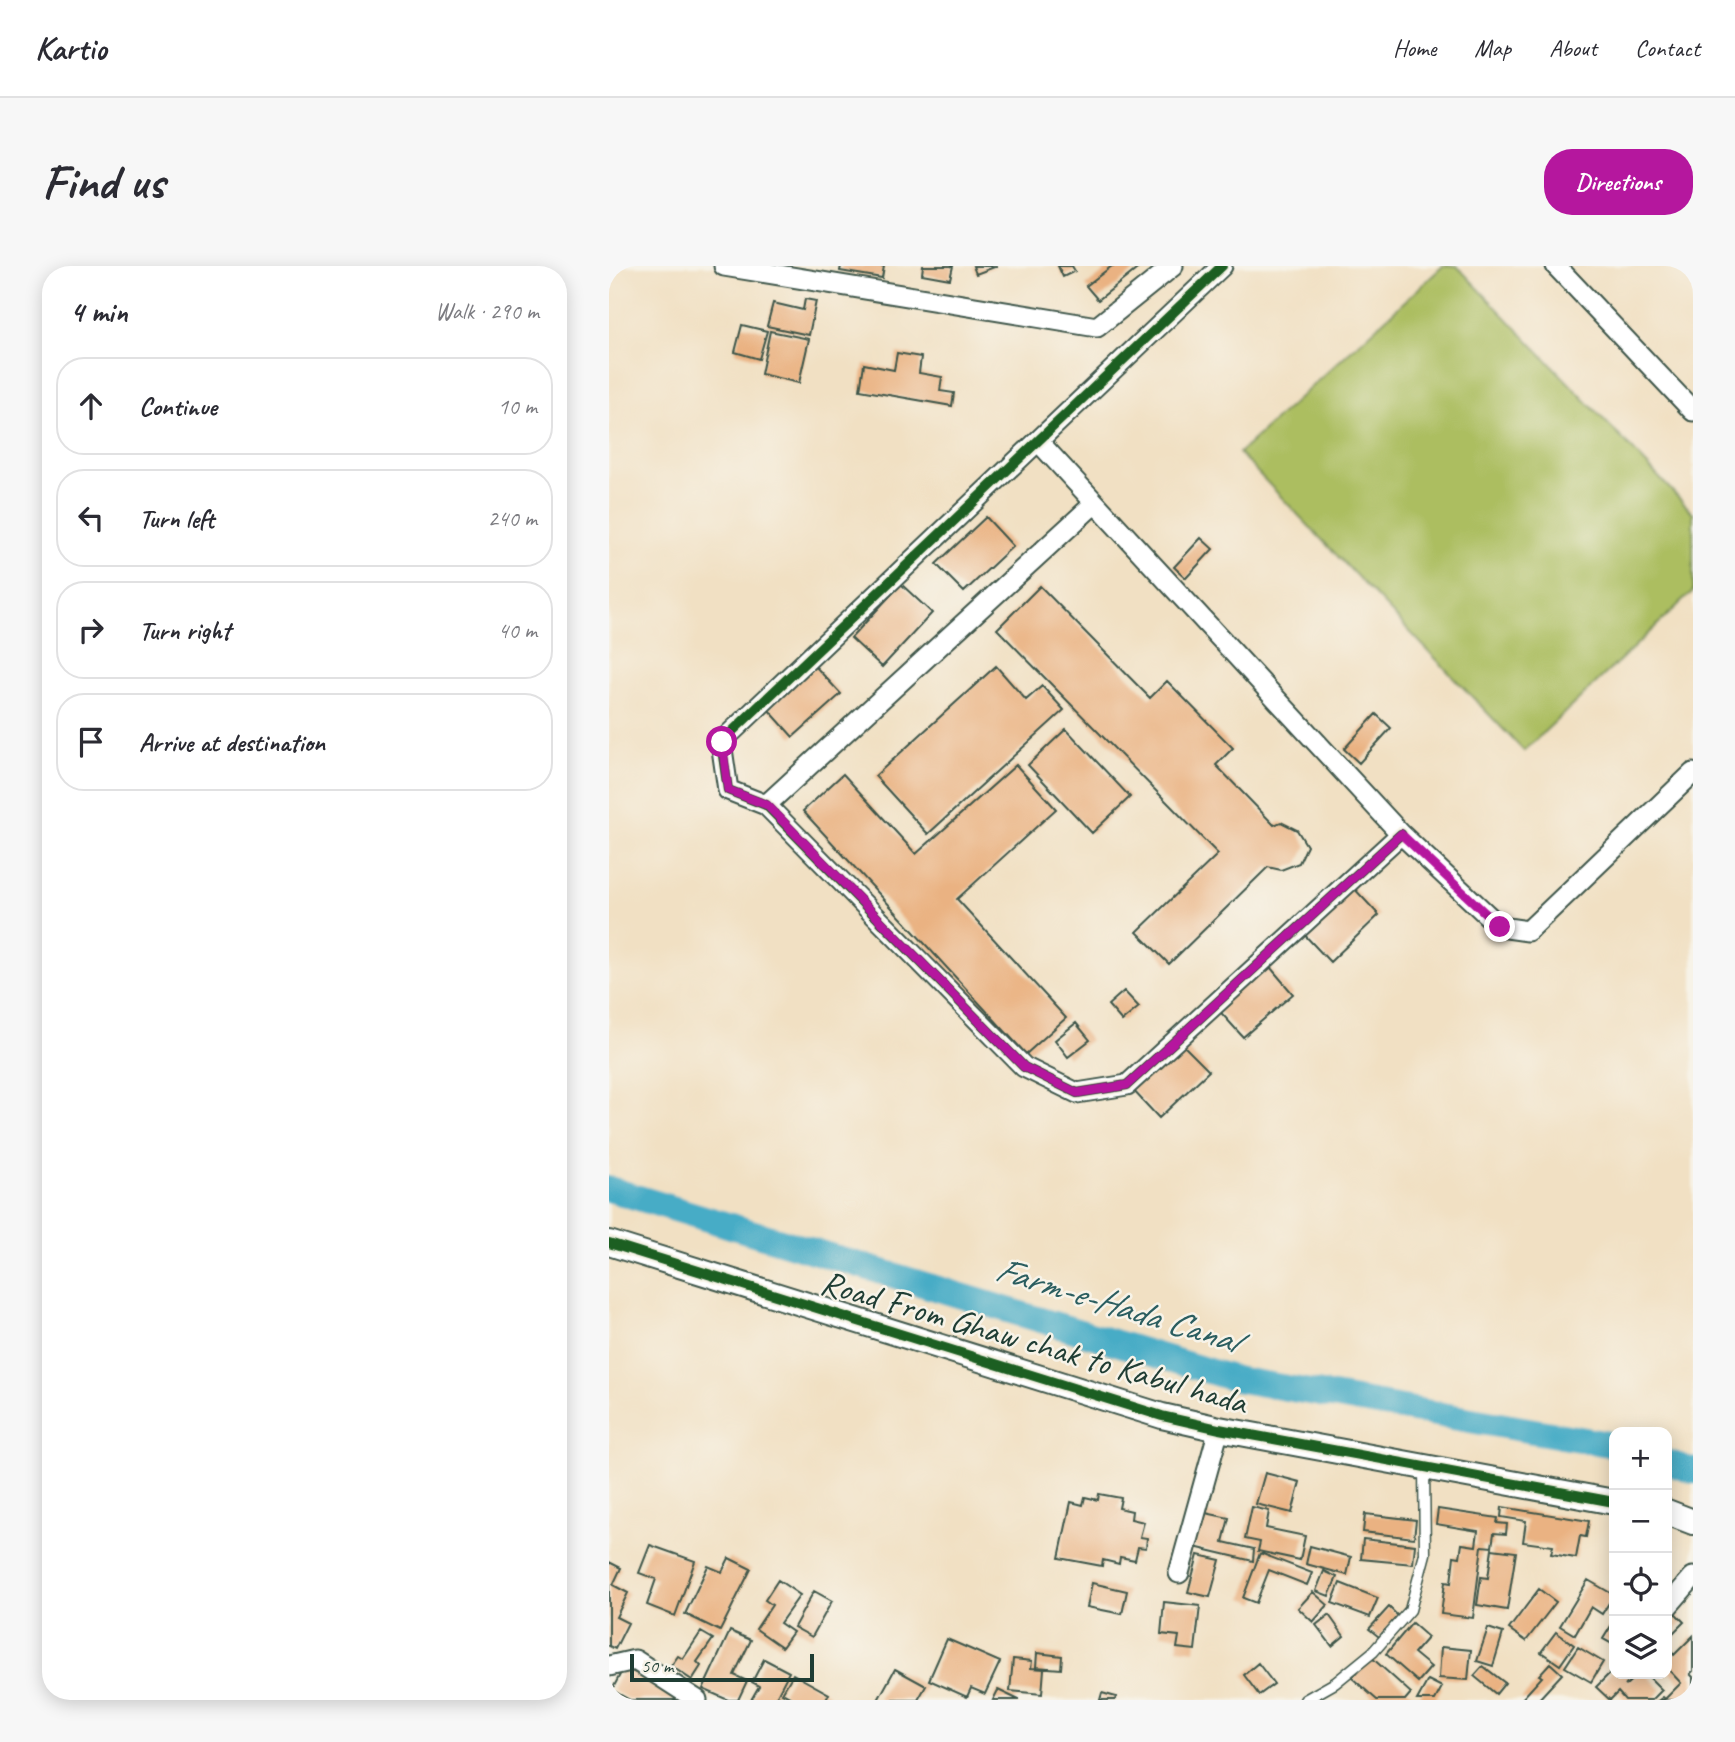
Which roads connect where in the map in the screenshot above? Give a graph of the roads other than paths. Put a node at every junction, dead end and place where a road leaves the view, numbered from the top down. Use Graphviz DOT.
graph roads {
  1 [pos="724,266"];
  2 [pos="1222,266"];
  3 [pos="1556,266"];
  4 [pos="1171,267"];
  5 [pos="754,269"];
  6 [pos="1693,411"];
  7 [pos="1038,441"];
  8 [pos="1095,503"];
  9 [pos="1693,773"];
  10 [pos="767,805"];
  11 [pos="1401,834"];
  12 [pos="609,1243"];
  13 [pos="1219,1429"];
  14 [pos="1424,1467"];
  15 [pos="1609,1501"];
  16 [pos="1672,1514"];
  17 [pos="1693,1522"];
  18 [pos="1179,1573"];
  19 [pos="1693,1577"];
  20 [pos="1672,1601"];
  21 [pos="609,1666"];
  22 [pos="697,1700"];
  23 [pos="1305,1700"];
  1 -- 5 [label="street"];
  2 -- 7 [label="street"];
  3 -- 6 [label="street"];
  4 -- 5 [label="street"];
  7 -- 8 [label="street"];
  7 -- 10 [label="street"];
  8 -- 10 [label="street"];
  8 -- 11 [label="street"];
  9 -- 11 [label="street"];
  10 -- 11 [label="street"];
  12 -- 13 [label="street, Road From Ghaw chak to Kabul hada"];
  13 -- 14 [label="street, Road From Ghaw chak to Kabul hada"];
  13 -- 18 [label="street"];
  14 -- 15 [label="street, Road From Ghaw chak to Kabul hada"];
  14 -- 23 [label="lane"];
  16 -- 17 [label="street"];
  19 -- 20 [label="street"];
  21 -- 22 [label="street"];
}
